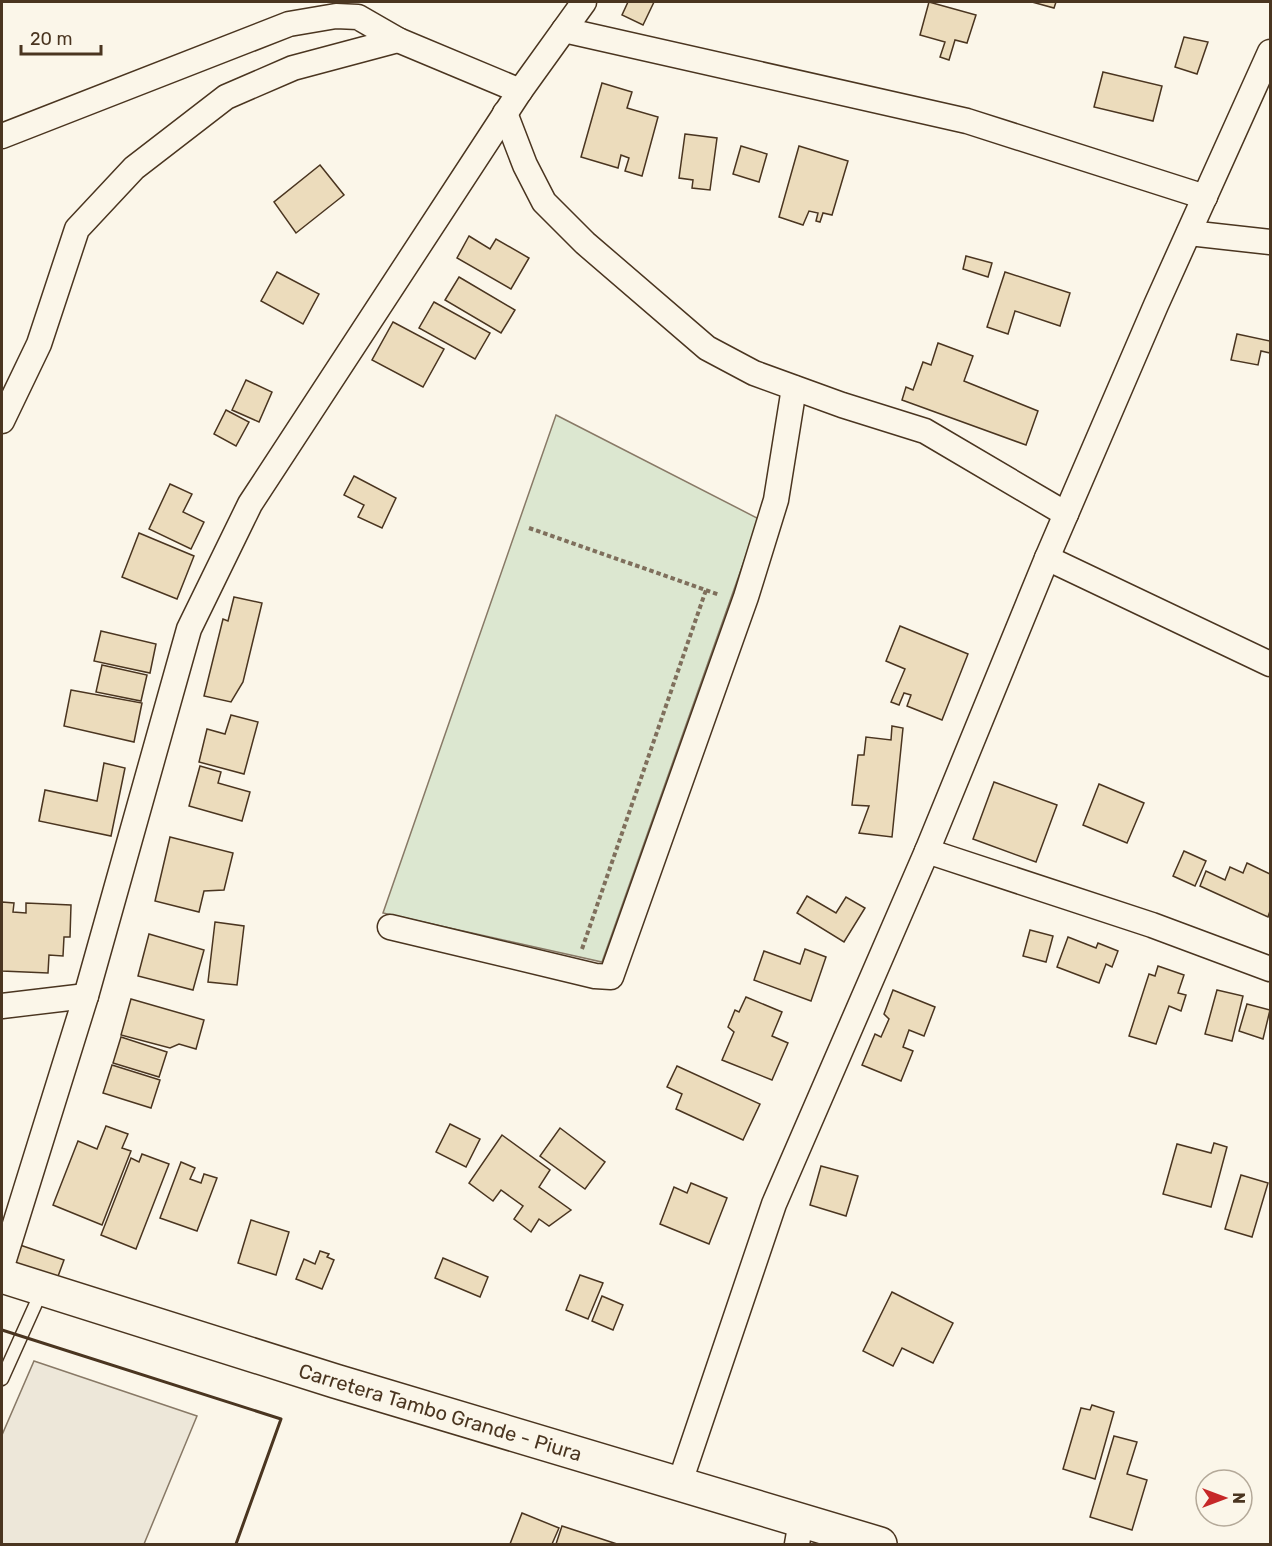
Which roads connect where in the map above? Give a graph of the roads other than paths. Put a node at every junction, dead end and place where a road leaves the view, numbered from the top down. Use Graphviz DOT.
graph roads {
  1 [pos="584,2"];
  2 [pos="564,30"];
  3 [pos="398,39"];
  4 [pos="1270,52"];
  5 [pos="520,91"];
  6 [pos="505,113"];
  7 [pos="2,136"];
  8 [pos="1205,197"];
  9 [pos="1189,232"];
  10 [pos="1270,242"];
  11 [pos="794,388"];
  12 [pos="2,422"];
  13 [pos="1066,514"];
  14 [pos="1047,558"];
  15 [pos="1270,664"];
  16 [pos="927,850"];
  17 [pos="390,927"];
  18 [pos="1270,969"];
  19 [pos="86,996"];
  20 [pos="2,1006"];
  21 [pos="2,1266"];
  22 [pos="2,1276"];
  23 [pos="42,1289"];
  24 [pos="2,1378"];
  25 [pos="679,1485"];
  26 [pos="799,1533"];
  27 [pos="880,1545"];
  1 -- 2 [label="street"];
  2 -- 5 [label="street"];
  2 -- 8 [label="street"];
  3 -- 5 [label="street"];
  3 -- 7 [label="street"];
  3 -- 12 [label="street"];
  4 -- 8 [label="street"];
  5 -- 6 [label="street"];
  6 -- 11 [label="street"];
  6 -- 19 [label="street"];
  8 -- 9 [label="street"];
  9 -- 10 [label="street"];
  9 -- 13 [label="street"];
  11 -- 13 [label="street"];
  11 -- 17 [label="street"];
  13 -- 14 [label="street"];
  14 -- 15 [label="street"];
  14 -- 16 [label="street"];
  16 -- 18 [label="street"];
  16 -- 25 [label="street"];
  19 -- 20 [label="street"];
  19 -- 21 [label="street"];
  22 -- 23 [label="main road, Carretera Tambo Grande - Piura"];
  23 -- 24 [label="lane"];
  23 -- 25 [label="main road, Carretera Tambo Grande - Piura"];
  25 -- 26 [label="main road, Carretera Tambo Grande - Piura"];
  26 -- 27 [label="main road, Carretera Tambo Grande - Piura"];
}
